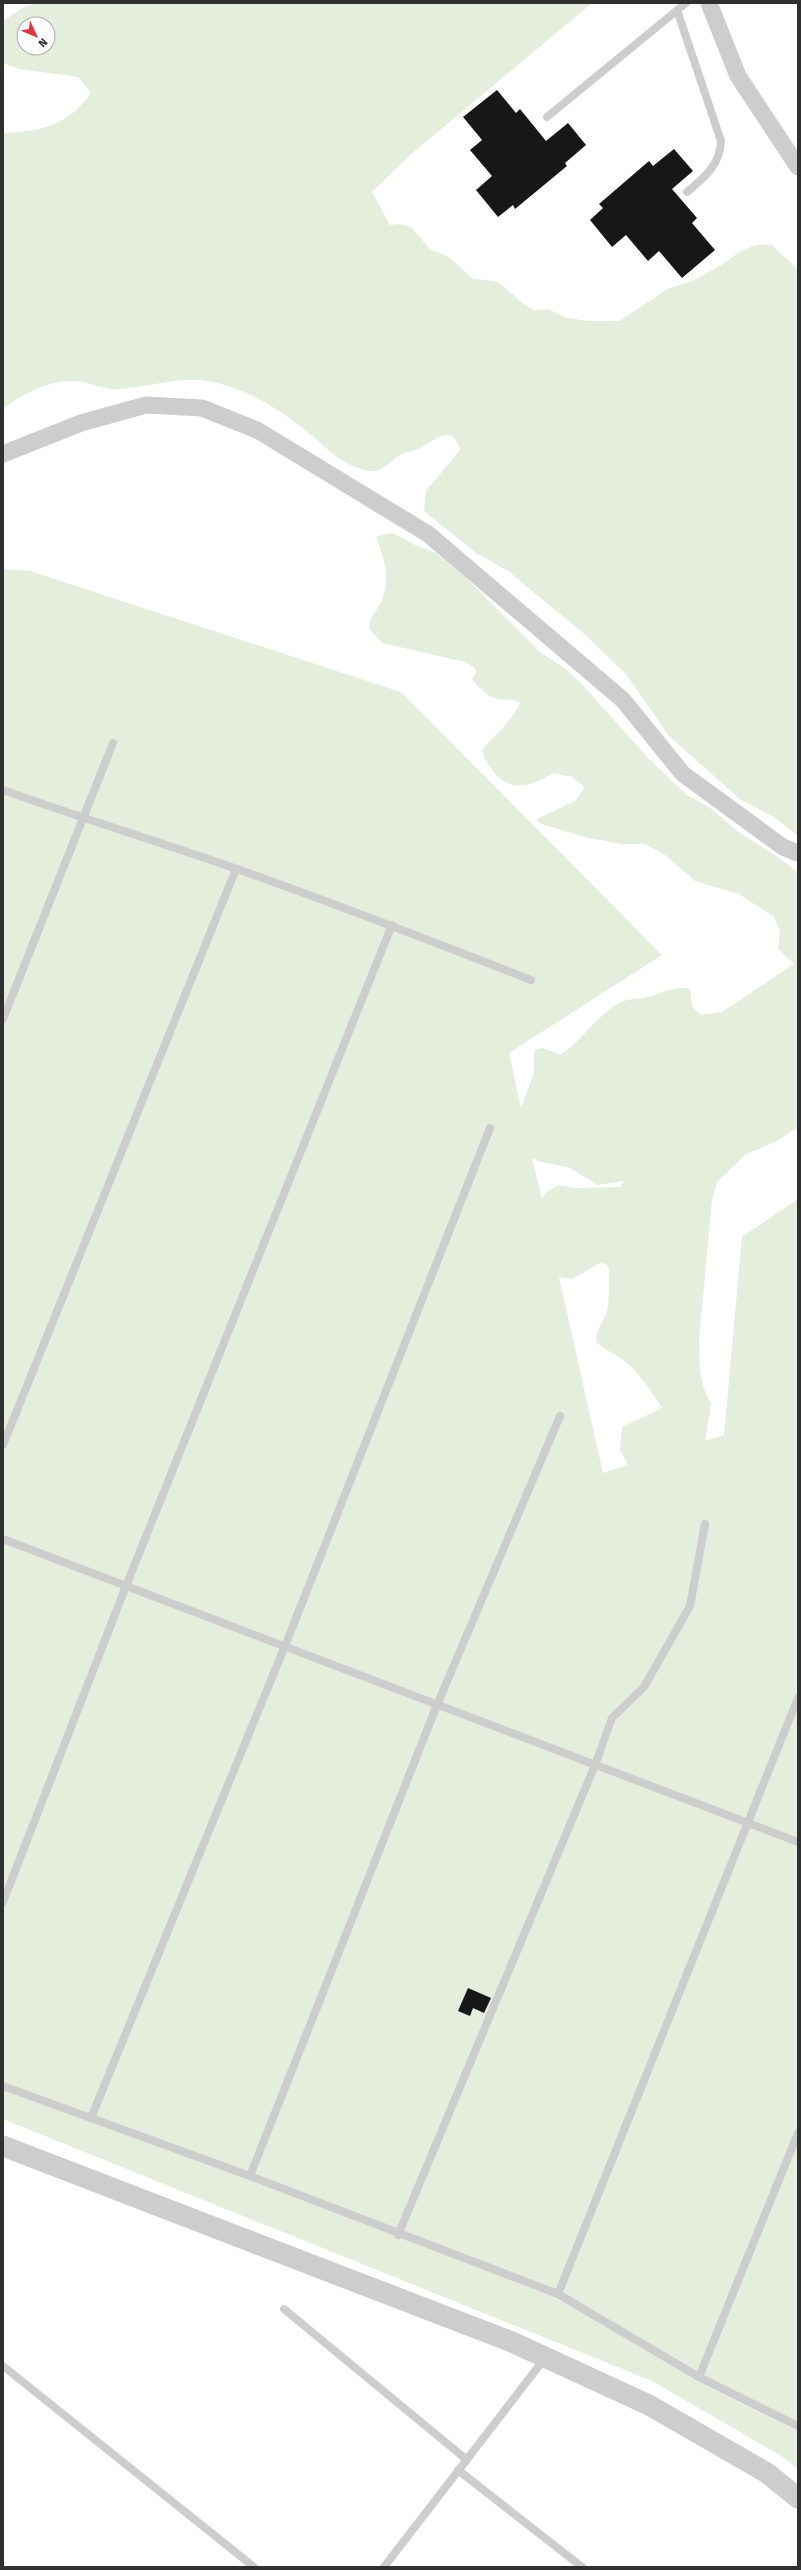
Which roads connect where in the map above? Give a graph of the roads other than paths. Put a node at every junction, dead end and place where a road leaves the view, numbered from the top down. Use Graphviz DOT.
graph roads {
  1 [pos="686,3"];
  2 [pos="709,3"];
  3 [pos="677,10"];
  4 [pos="547,117"];
  5 [pos="798,167"];
  6 [pos="687,192"];
  7 [pos="3,454"];
  8 [pos="113,743"];
  9 [pos="3,790"];
  10 [pos="83,819"];
  11 [pos="798,853"];
  12 [pos="236,869"];
  13 [pos="392,925"];
  14 [pos="531,980"];
  15 [pos="3,1019"];
  16 [pos="490,1128"];
  17 [pos="560,1416"];
  18 [pos="3,1445"];
  19 [pos="705,1524"];
  20 [pos="3,1539"];
  21 [pos="126,1586"];
  22 [pos="284,1646"];
  23 [pos="798,1698"];
  24 [pos="437,1704"];
  25 [pos="595,1765"];
  26 [pos="748,1823"];
  27 [pos="798,1842"];
  28 [pos="3,1902"];
  29 [pos="3,2086"];
  30 [pos="91,2118"];
  31 [pos="798,2133"];
  32 [pos="3,2146"];
  33 [pos="250,2176"];
  34 [pos="398,2235"];
  35 [pos="558,2294"];
  36 [pos="284,2309"];
  37 [pos="546,2357"];
  38 [pos="3,2366"];
  39 [pos="699,2377"];
  40 [pos="798,2426"];
  41 [pos="467,2460"];
  42 [pos="458,2470"];
  43 [pos="798,2498"];
  44 [pos="254,2567"];
  45 [pos="384,2567"];
  46 [pos="582,2567"];
  1 -- 3 [label="lane"];
  2 -- 5 [label="street"];
  3 -- 4 [label="lane"];
  3 -- 6 [label="lane"];
  7 -- 11 [label="street"];
  8 -- 10 [label="lane"];
  9 -- 10 [label="lane"];
  10 -- 12 [label="lane"];
  10 -- 15 [label="lane"];
  12 -- 13 [label="lane"];
  12 -- 18 [label="lane"];
  13 -- 14 [label="lane"];
  13 -- 21 [label="lane"];
  16 -- 22 [label="lane"];
  17 -- 24 [label="lane"];
  19 -- 25 [label="lane"];
  20 -- 21 [label="lane"];
  21 -- 22 [label="lane"];
  21 -- 28 [label="lane"];
  22 -- 24 [label="lane"];
  22 -- 30 [label="lane"];
  23 -- 26 [label="lane"];
  24 -- 25 [label="lane"];
  24 -- 33 [label="lane"];
  25 -- 26 [label="lane"];
  25 -- 34 [label="lane"];
  26 -- 27 [label="lane"];
  26 -- 35 [label="lane"];
  29 -- 30 [label="lane"];
  30 -- 33 [label="lane"];
  31 -- 39 [label="lane"];
  32 -- 37 [label="street"];
  33 -- 34 [label="lane"];
  34 -- 35 [label="lane"];
  35 -- 39 [label="lane"];
  36 -- 41 [label="lane"];
  37 -- 41 [label="lane"];
  37 -- 43 [label="street"];
  38 -- 44 [label="lane"];
  39 -- 40 [label="lane"];
  41 -- 42 [label="lane"];
  42 -- 45 [label="lane"];
  42 -- 46 [label="lane"];
}
